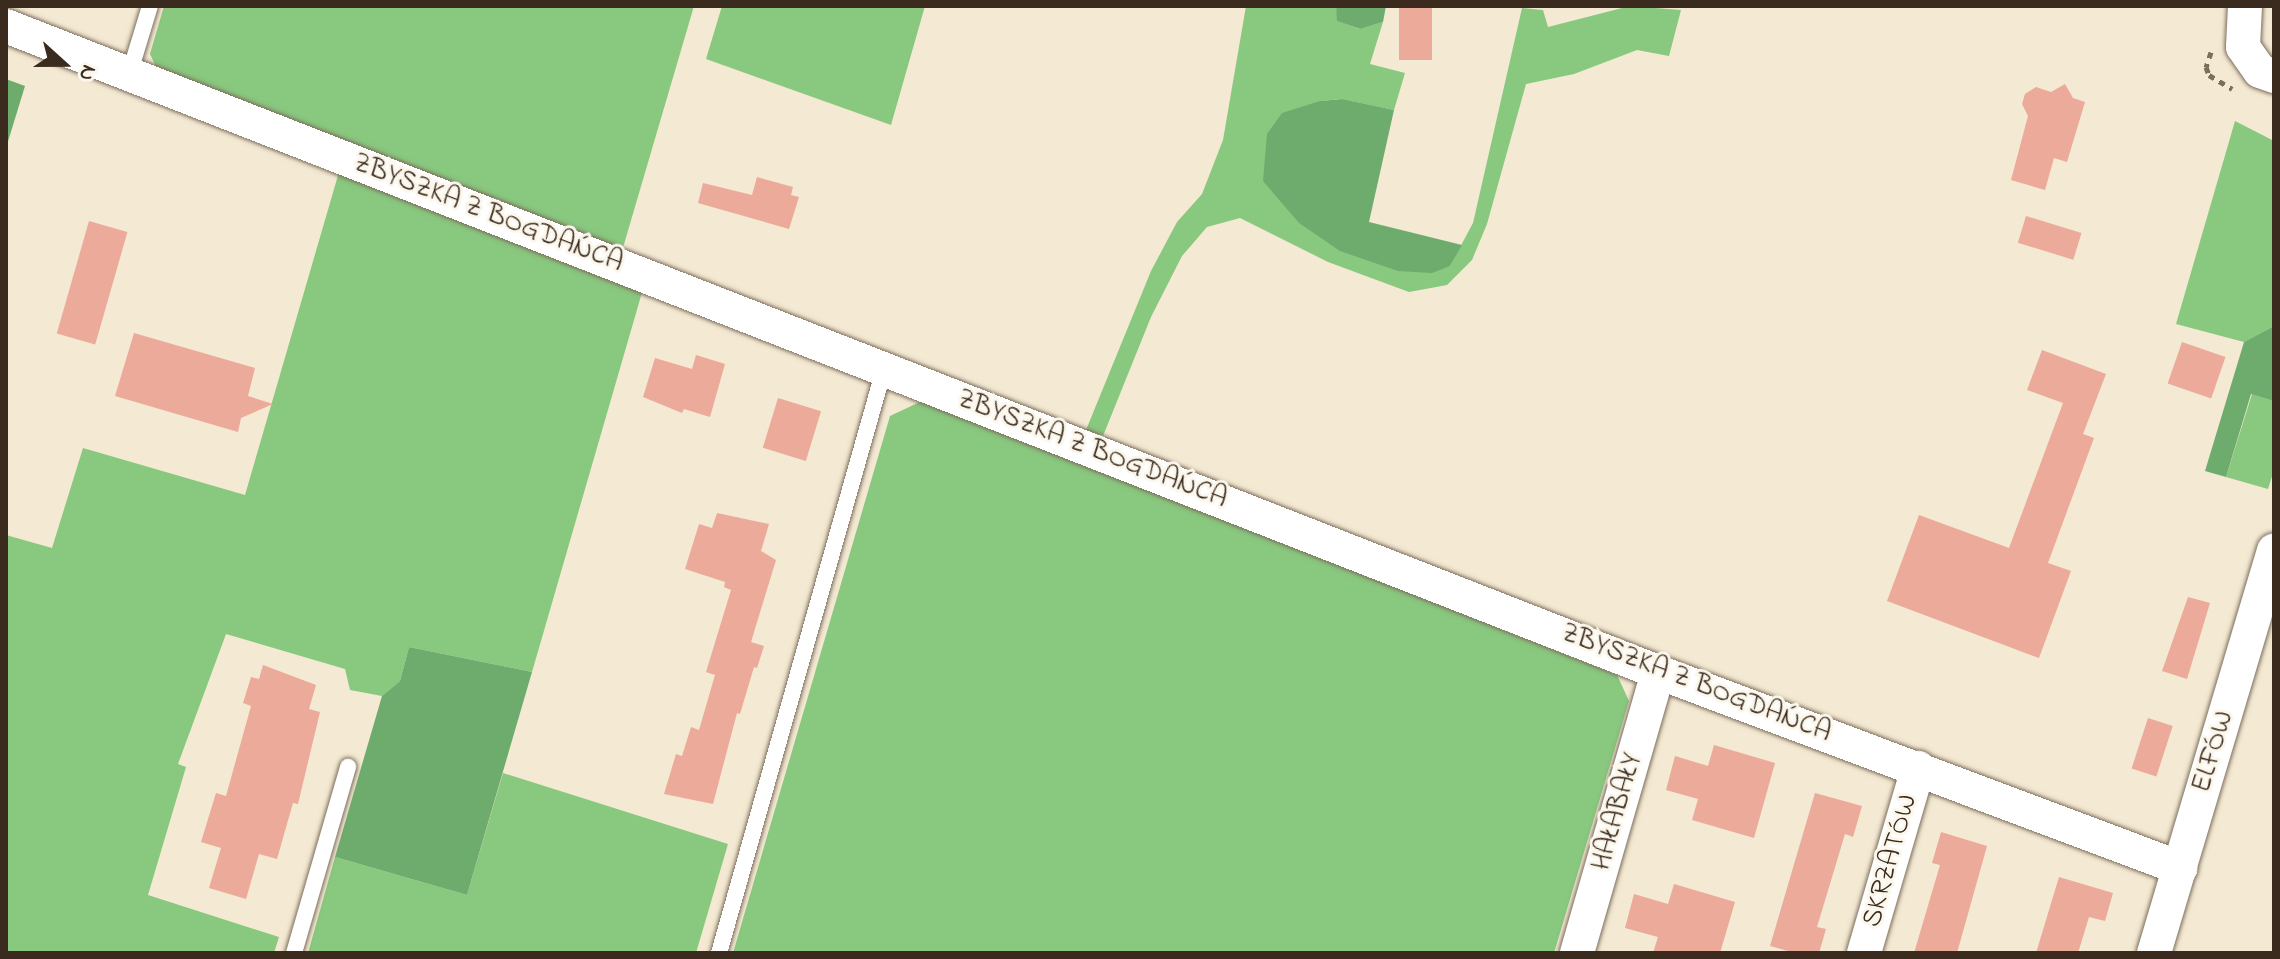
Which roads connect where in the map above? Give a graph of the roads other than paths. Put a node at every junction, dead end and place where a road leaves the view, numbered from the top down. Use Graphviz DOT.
graph roads {
  1 [pos="150,6"];
  2 [pos="2245,6"];
  3 [pos="6,26"];
  4 [pos="2267,74"];
  5 [pos="129,75"];
  6 [pos="884,369"];
  7 [pos="2274,551"];
  8 [pos="1658,672"];
  9 [pos="348,767"];
  10 [pos="1918,768"];
  11 [pos="2180,868"];
  12 [pos="294,953"];
  13 [pos="719,953"];
  14 [pos="1577,953"];
  15 [pos="1864,953"];
  16 [pos="2154,953"];
  1 -- 5 [label="lane"];
  2 -- 4 [label="street"];
  3 -- 5 [label="street, ZBYSZKA Z BOGDAŃCA"];
  5 -- 6 [label="street, ZBYSZKA Z BOGDAŃCA"];
  6 -- 8 [label="street, ZBYSZKA Z BOGDAŃCA"];
  6 -- 13 [label="lane"];
  7 -- 11 [label="street, ELFÓW"];
  8 -- 10 [label="street, ZBYSZKA Z BOGDAŃCA"];
  8 -- 14 [label="street, HAŁABAŁY"];
  9 -- 12 [label="lane"];
  10 -- 11 [label="street, ZBYSZKA Z BOGDAŃCA"];
  10 -- 15 [label="street, SKRZATÓW"];
  11 -- 16 [label="street, ELFÓW"];
}
